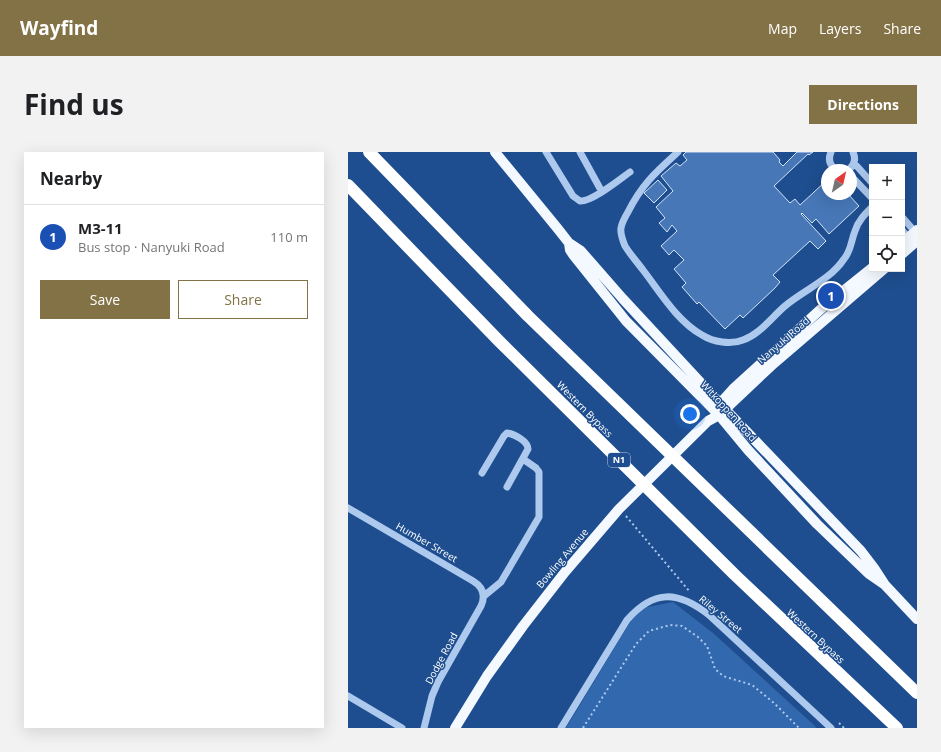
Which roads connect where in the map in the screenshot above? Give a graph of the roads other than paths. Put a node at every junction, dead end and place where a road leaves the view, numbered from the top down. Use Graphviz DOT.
graph roads {
  1 [pos="369,152"];
  2 [pos="495,152"];
  3 [pos="546,152"];
  4 [pos="580,152"];
  5 [pos="678,152"];
  6 [pos="831,152"];
  7 [pos="853,152"];
  8 [pos="854,162"];
  9 [pos="830,164"];
  10 [pos="630,172"];
  11 [pos="869,180"];
  12 [pos="857,182"];
  13 [pos="348,185"];
  14 [pos="602,192"];
  15 [pos="869,195"];
  16 [pos="869,210"];
  17 [pos="905,223"];
  18 [pos="911,236"];
  19 [pos="905,248"];
  20 [pos="869,270"];
  21 [pos="881,272"];
  22 [pos="719,410"];
  23 [pos="523,459"];
  24 [pos="482,473"];
  25 [pos="507,487"];
  26 [pos="348,508"];
  27 [pos="484,599"];
  28 [pos="917,619"];
  29 [pos="917,693"];
  30 [pos="348,696"];
  31 [pos="402,728"];
  32 [pos="424,728"];
  33 [pos="455,728"];
  34 [pos="561,728"];
  35 [pos="831,728"];
  36 [pos="896,728"];
  1 -- 29 [label="highway"];
  2 -- 22 [label="main road, Witkoppen Road"];
  3 -- 14 [label="street"];
  4 -- 14 [label="street"];
  5 -- 16 [label="street"];
  6 -- 9 [label="street"];
  7 -- 8 [label="street"];
  8 -- 11 [label="street"];
  10 -- 14 [label="street"];
  12 -- 15 [label="street"];
  13 -- 36 [label="highway, Western Bypass / N1"];
  17 -- 18 [label="street"];
  18 -- 19 [label="main road"];
  20 -- 22 [label="main road, Nanyuki Road"];
  21 -- 22 [label="main road, Nanyuki Road"];
  22 -- 28 [label="main road, Witkoppen Road"];
  22 -- 33 [label="main road, Bowling Avenue"];
  23 -- 24 [label="street"];
  23 -- 25 [label="street"];
  23 -- 27 [label="street"];
  26 -- 27 [label="street, Humber Street"];
  27 -- 32 [label="street, Dodge Road"];
  30 -- 31 [label="street"];
  34 -- 35 [label="street, Riley Street"];
}
